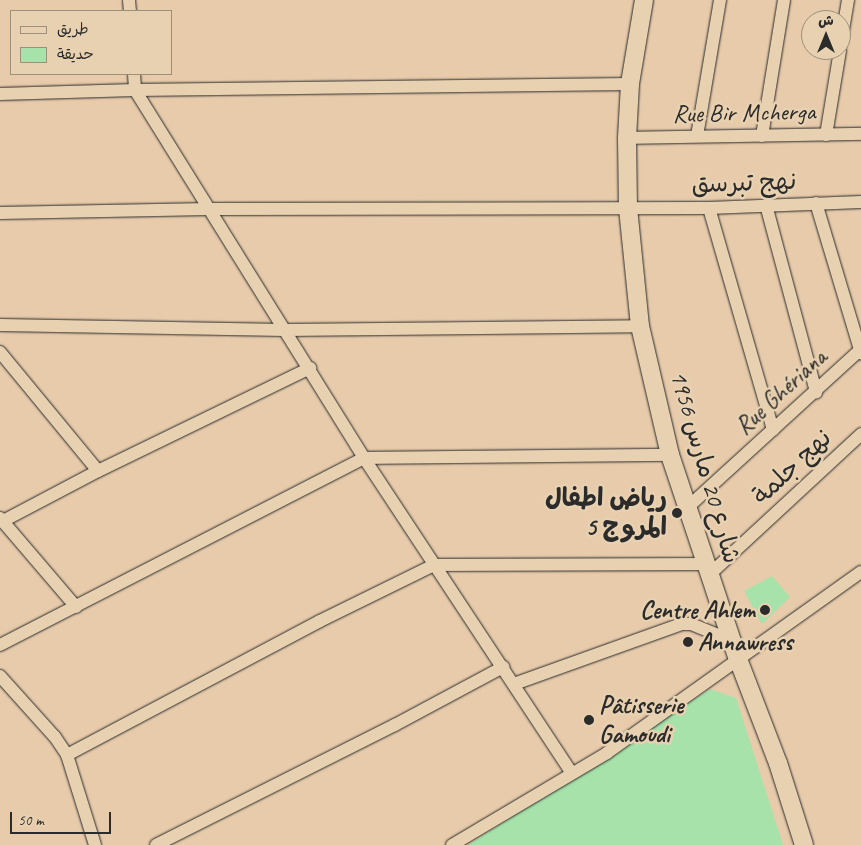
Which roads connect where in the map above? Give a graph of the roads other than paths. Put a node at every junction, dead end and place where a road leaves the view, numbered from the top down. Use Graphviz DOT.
graph roads {
  1 [pos="644,0"];
  2 [pos="720,0"];
  3 [pos="784,0"];
  4 [pos="838,60"];
  5 [pos="134,75"];
  6 [pos="630,84"];
  7 [pos="135,90"];
  8 [pos="0,94"];
  9 [pos="861,134"];
  10 [pos="826,135"];
  11 [pos="697,136"];
  12 [pos="762,136"];
  13 [pos="627,138"];
  14 [pos="861,202"];
  15 [pos="816,203"];
  16 [pos="766,205"];
  17 [pos="628,208"];
  18 [pos="709,208"];
  19 [pos="209,209"];
  20 [pos="0,213"];
  21 [pos="0,325"];
  22 [pos="640,326"];
  23 [pos="285,330"];
  24 [pos="0,352"];
  25 [pos="860,352"];
  26 [pos="310,368"];
  27 [pos="816,392"];
  28 [pos="773,430"];
  29 [pos="861,434"];
  30 [pos="670,455"];
  31 [pos="364,458"];
  32 [pos="98,471"];
  33 [pos="688,507"];
  34 [pos="1,520"];
  35 [pos="434,565"];
  36 [pos="708,569"];
  37 [pos="861,572"];
  38 [pos="76,607"];
  39 [pos="733,641"];
  40 [pos="0,645"];
  41 [pos="738,660"];
  42 [pos="503,667"];
  43 [pos="0,676"];
  44 [pos="514,684"];
  45 [pos="67,755"];
  46 [pos="572,772"];
  47 [pos="95,845"];
  48 [pos="156,845"];
  49 [pos="452,845"];
  50 [pos="804,845"];
  1 -- 6 [label="street, شارع 20 مارس 1956"];
  2 -- 11 [label="street"];
  3 -- 12 [label="street"];
  4 -- 10 [label="street"];
  5 -- 7 [label="street"];
  6 -- 7 [label="street"];
  6 -- 13 [label="street, شارع 20 مارس 1956"];
  7 -- 8 [label="street"];
  7 -- 19 [label="street"];
  9 -- 10 [label="street, Rue Bir Mcherga"];
  10 -- 12 [label="street, Rue Bir Mcherga"];
  11 -- 12 [label="street, Rue Bir Mcherga"];
  11 -- 13 [label="street, Rue Bir Mcherga"];
  13 -- 17 [label="street, شارع 20 مارس 1956"];
  14 -- 15 [label="street, نهج تبرسق"];
  15 -- 16 [label="street, نهج تبرسق"];
  15 -- 25 [label="street"];
  16 -- 18 [label="street, نهج تبرسق"];
  16 -- 27 [label="street"];
  17 -- 18 [label="street, نهج تبرسق"];
  17 -- 19 [label="street, نهج تبرسق"];
  17 -- 22 [label="street, شارع 20 مارس 1956"];
  18 -- 28 [label="street"];
  19 -- 20 [label="street, نهج تبرسق"];
  19 -- 23 [label="street"];
  21 -- 23 [label="street"];
  22 -- 23 [label="street"];
  22 -- 30 [label="street, شارع 20 مارس 1956"];
  23 -- 26 [label="street"];
  24 -- 32 [label="street"];
  25 -- 27 [label="street, Rue Ghériana"];
  26 -- 31 [label="street"];
  26 -- 32 [label="street"];
  27 -- 28 [label="street, Rue Ghériana"];
  28 -- 33 [label="street, Rue Ghériana"];
  29 -- 36 [label="street, نهج جلمة"];
  30 -- 31 [label="street"];
  30 -- 33 [label="street, شارع 20 مارس 1956"];
  31 -- 35 [label="street"];
  31 -- 38 [label="street"];
  32 -- 34 [label="street"];
  33 -- 36 [label="street, شارع 20 مارس 1956"];
  34 -- 38 [label="street"];
  35 -- 36 [label="street"];
  35 -- 42 [label="street"];
  35 -- 45 [label="street"];
  36 -- 39 [label="street, شارع 20 مارس 1956"];
  37 -- 41 [label="street"];
  38 -- 40 [label="street"];
  39 -- 41 [label="street, شارع 20 مارس 1956"];
  39 -- 44 [label="street"];
  41 -- 46 [label="street"];
  41 -- 50 [label="street, شارع 20 مارس 1956"];
  42 -- 44 [label="street"];
  42 -- 48 [label="street"];
  43 -- 45 [label="street"];
  44 -- 46 [label="street"];
  45 -- 47 [label="street"];
  46 -- 49 [label="street"];
}
